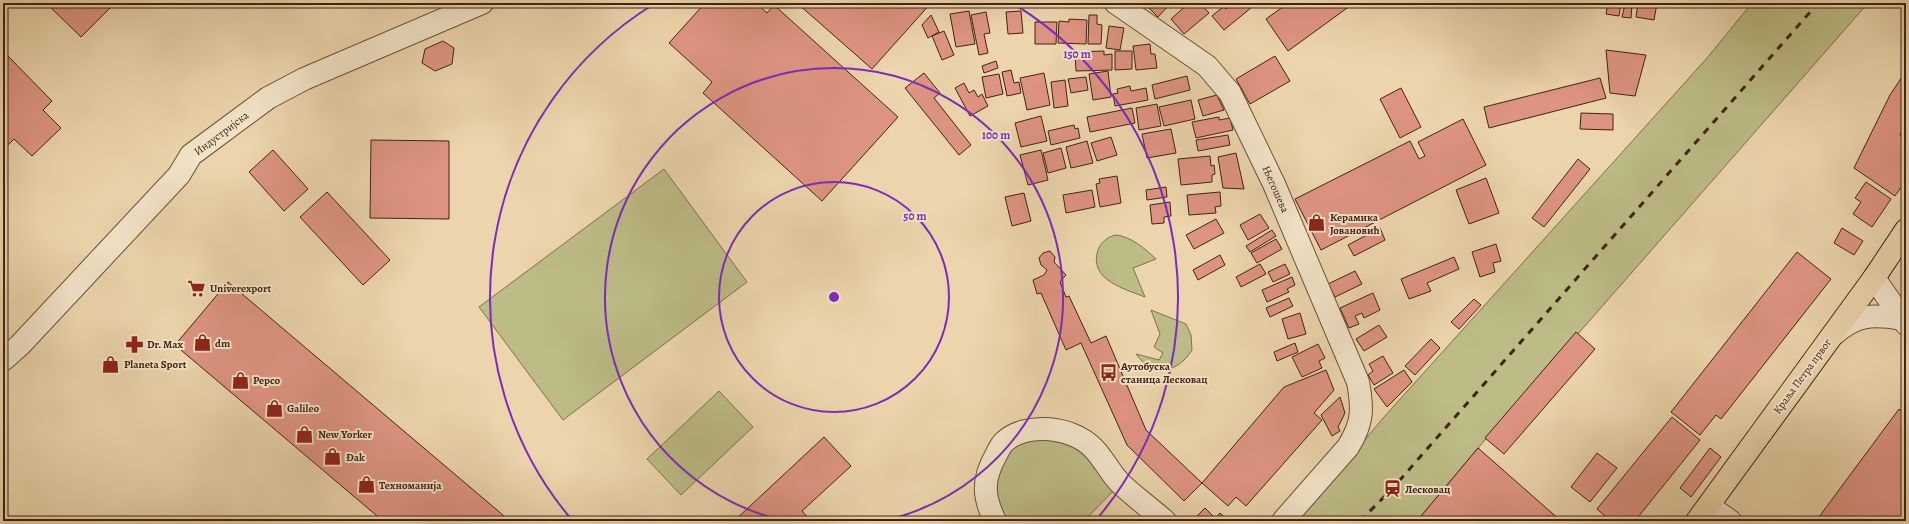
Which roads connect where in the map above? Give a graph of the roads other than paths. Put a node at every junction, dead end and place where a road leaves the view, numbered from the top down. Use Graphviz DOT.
graph roads {
  1 [pos="482,3"];
  2 [pos="1116,3"];
  3 [pos="1906,230"];
  4 [pos="1879,270"];
  5 [pos="1905,315"];
  6 [pos="1830,337"];
  7 [pos="3,360"];
  8 [pos="1703,513"];
  9 [pos="995,521"];
  10 [pos="1165,521"];
  11 [pos="1283,521"];
  12 [pos="1730,521"];
  1 -- 7 [label="street, Индустријска"];
  2 -- 11 [label="street, Његошева"];
  3 -- 4 [label="main road, Краља Петра првог"];
  4 -- 5 [label="street"];
  4 -- 6 [label="main road, Краља Петра првог"];
  5 -- 6 [label="street"];
  6 -- 8 [label="main road, Краља Петра првог"];
  8 -- 12 [label="street"];
  9 -- 10 [label="street"];
}
